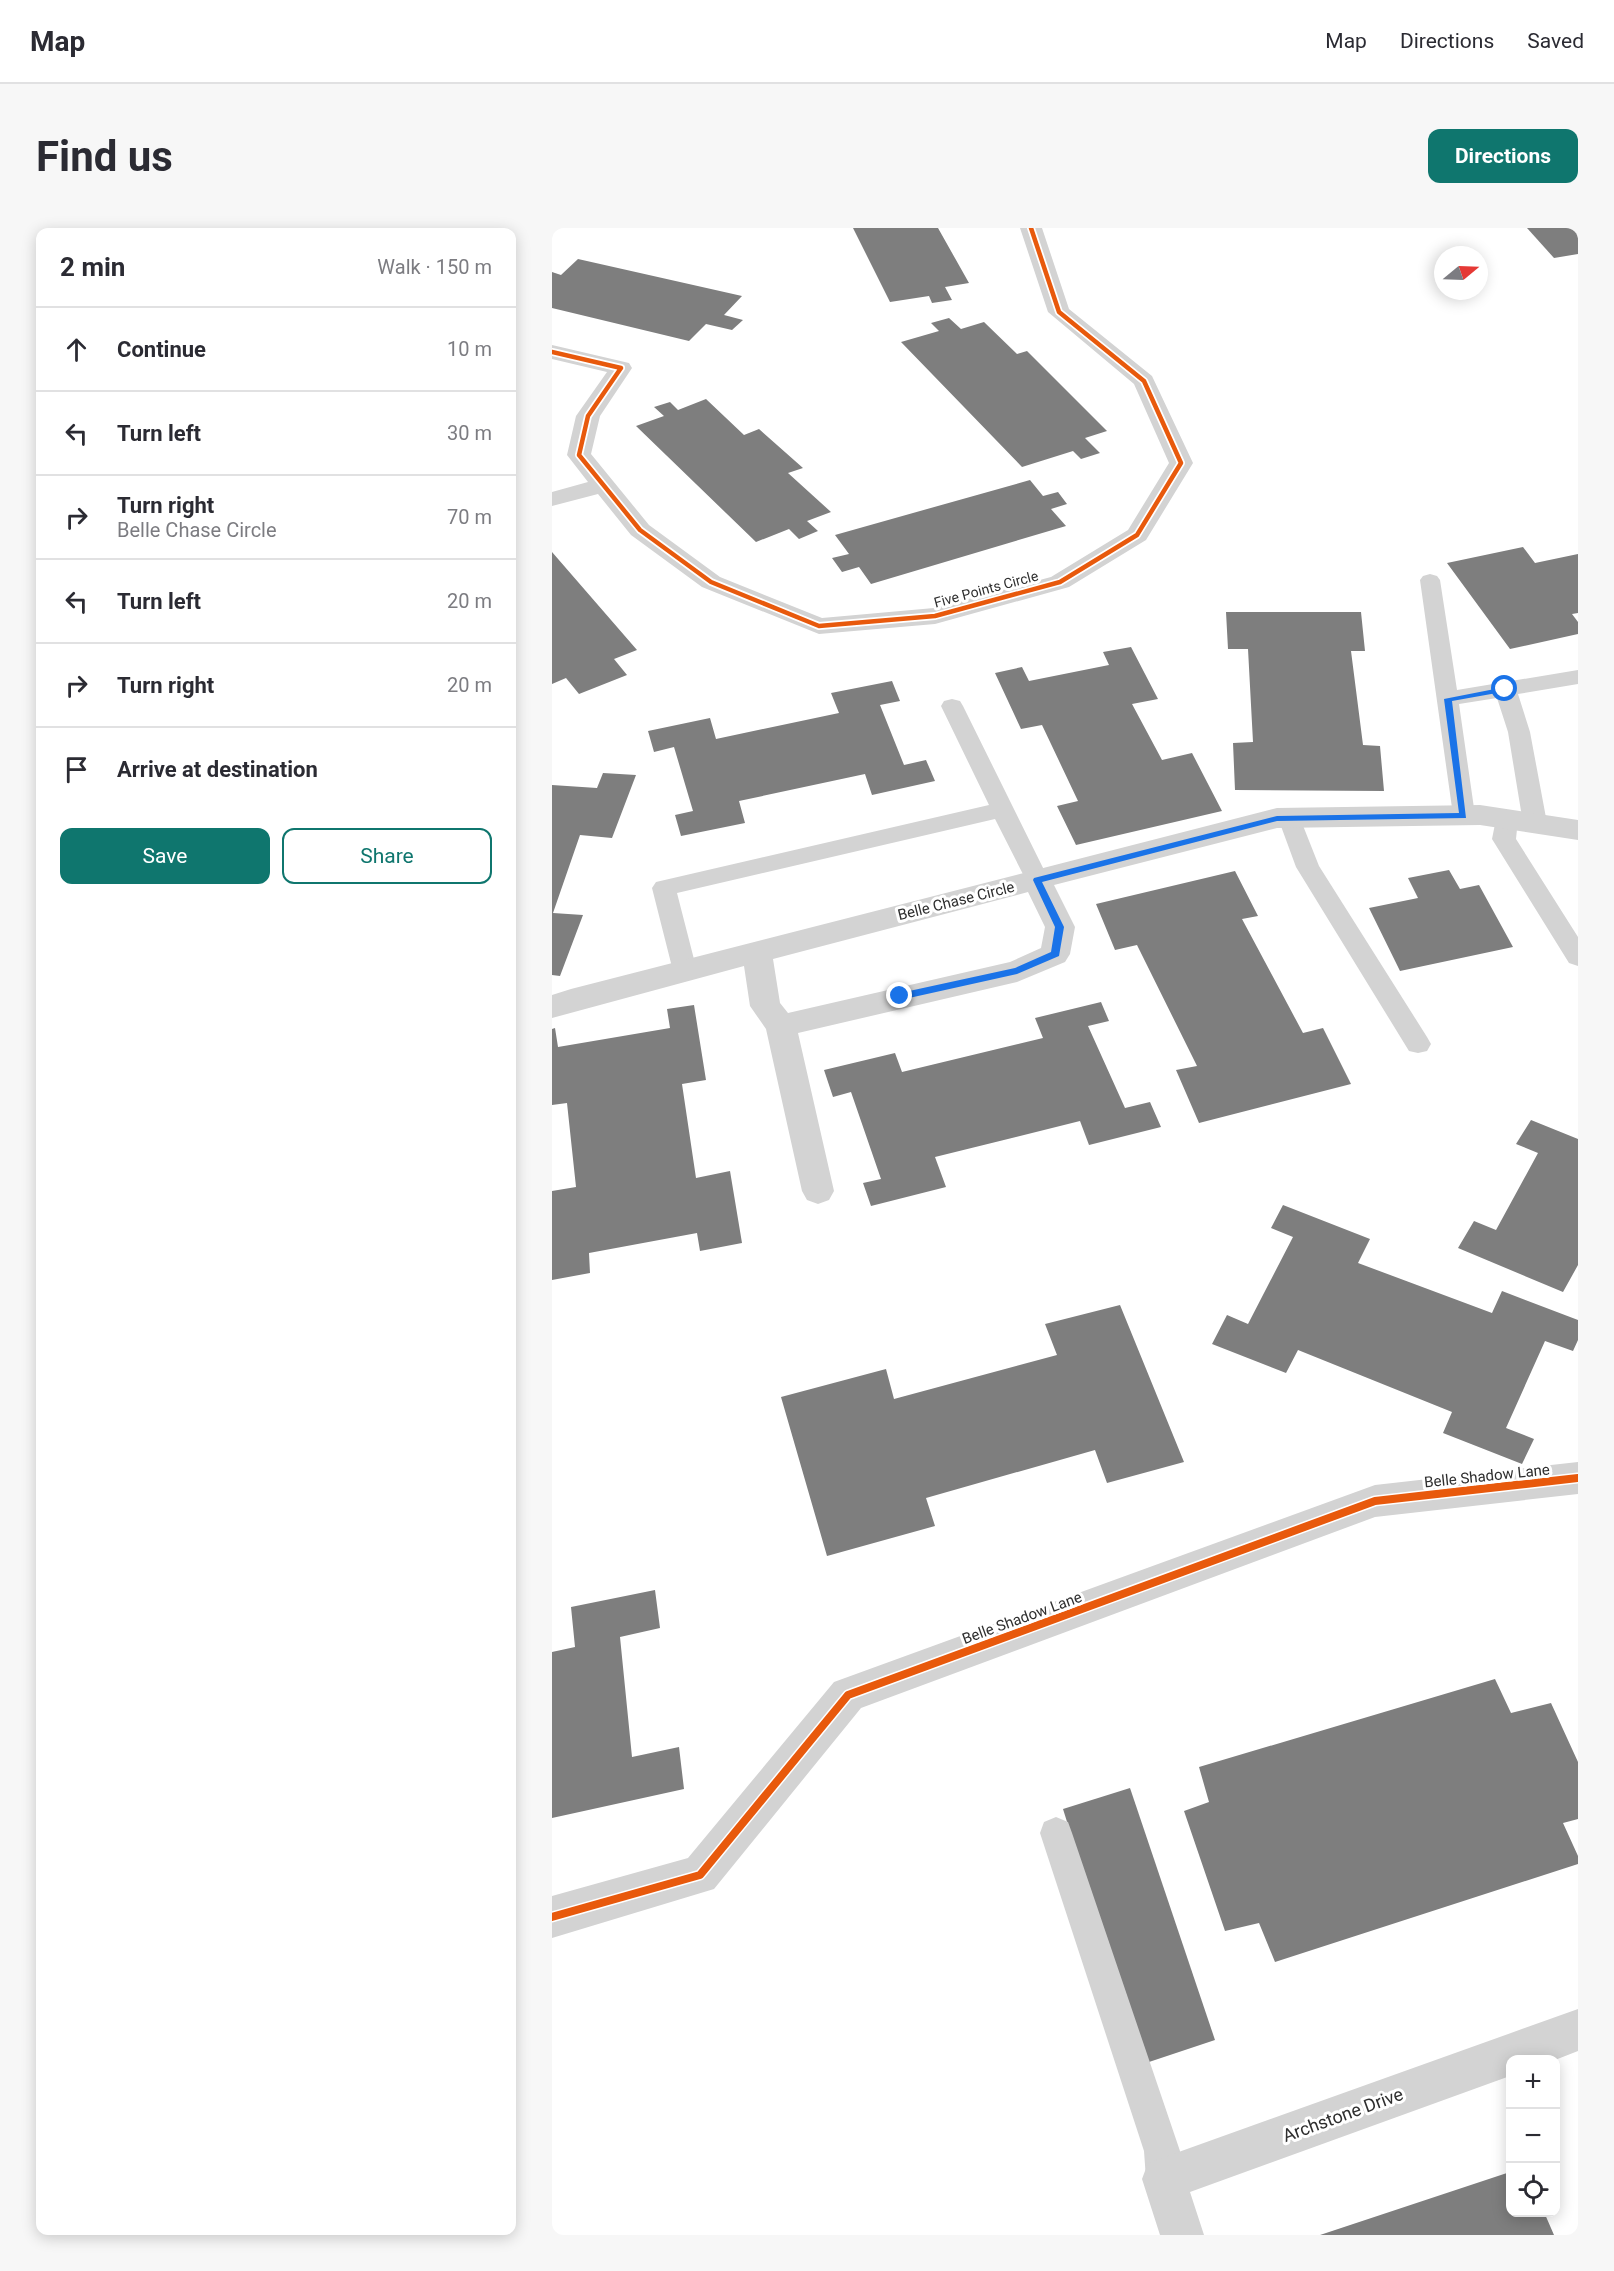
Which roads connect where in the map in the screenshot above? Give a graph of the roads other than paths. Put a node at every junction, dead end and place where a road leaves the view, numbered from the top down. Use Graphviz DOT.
graph roads {
  1 [pos="1031,228"];
  2 [pos="552,352"];
  3 [pos="604,485"];
  4 [pos="552,499"];
  5 [pos="1430,580"];
  6 [pos="1578,677"];
  7 [pos="1505,689"];
  8 [pos="1448,699"];
  9 [pos="952,705"];
  10 [pos="1003,808"];
  11 [pos="1464,816"];
  12 [pos="1289,818"];
  13 [pos="1507,819"];
  14 [pos="1535,823"];
  15 [pos="1578,830"];
  16 [pos="1037,880"];
  17 [pos="757,952"];
  18 [pos="1578,957"];
  19 [pos="685,970"];
  20 [pos="552,1007"];
  21 [pos="781,1026"];
  22 [pos="1418,1044"];
  23 [pos="818,1191"];
  24 [pos="1578,1478"];
  25 [pos="1056,1833"];
  26 [pos="552,1917"];
  27 [pos="1578,2030"];
  28 [pos="1164,2179"];
  29 [pos="1182,2235"];
  1 -- 3 [label="street, Five Points Circle"];
  2 -- 3 [label="street, Five Points Circle"];
  3 -- 4 [label="street"];
  5 -- 8 [label="lane"];
  6 -- 7 [label="lane"];
  7 -- 8 [label="lane"];
  7 -- 14 [label="lane"];
  8 -- 11 [label="lane"];
  9 -- 10 [label="lane"];
  10 -- 16 [label="lane"];
  10 -- 19 [label="lane"];
  11 -- 12 [label="street, Belle Chase Circle"];
  11 -- 13 [label="street, Belle Chase Circle"];
  12 -- 16 [label="street, Belle Chase Circle"];
  12 -- 22 [label="lane"];
  13 -- 14 [label="street, Belle Chase Circle"];
  13 -- 18 [label="lane"];
  14 -- 15 [label="street, Belle Chase Circle"];
  16 -- 17 [label="street, Belle Chase Circle"];
  16 -- 21 [label="street"];
  17 -- 19 [label="street, Belle Chase Circle"];
  17 -- 21 [label="street"];
  19 -- 20 [label="street, Belle Chase Circle"];
  21 -- 23 [label="street"];
  24 -- 26 [label="street, Belle Shadow Lane"];
  25 -- 28 [label="lane"];
  27 -- 28 [label="street, Archstone Drive"];
  28 -- 29 [label="street"];
}
